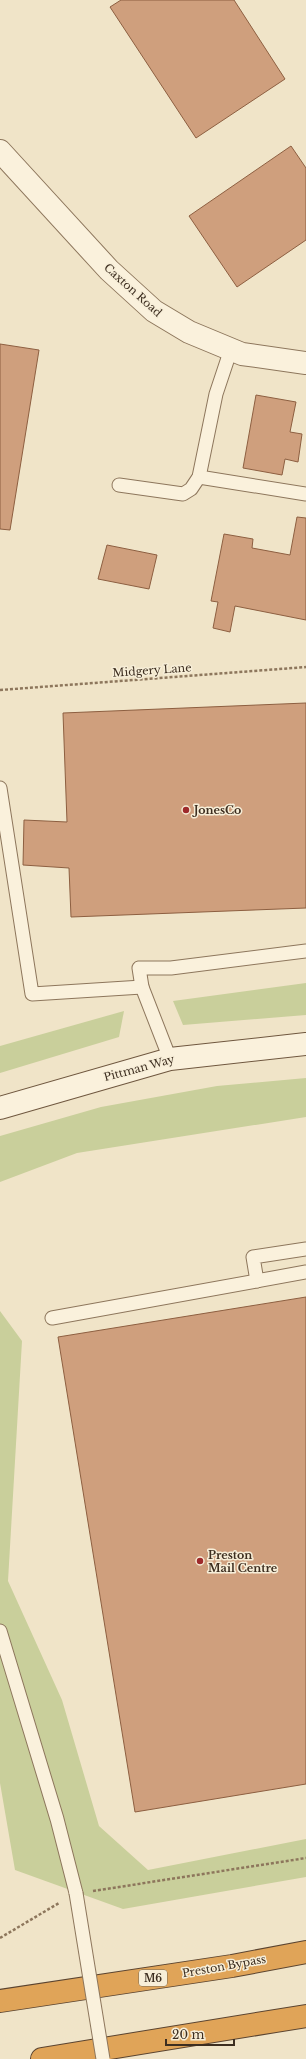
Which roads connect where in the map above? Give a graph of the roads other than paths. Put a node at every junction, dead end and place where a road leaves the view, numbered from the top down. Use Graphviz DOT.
graph roads {
  1 [pos="0,151"];
  2 [pos="231,349"];
  3 [pos="306,363"];
  4 [pos="199,477"];
  5 [pos="120,485"];
  6 [pos="306,494"];
  7 [pos="0,788"];
  8 [pos="306,951"];
  9 [pos="142,987"];
  10 [pos="306,1044"];
  11 [pos="170,1058"];
  12 [pos="0,1108"];
  13 [pos="306,1249"];
  14 [pos="306,1272"];
  15 [pos="257,1281"];
  16 [pos="52,1318"];
  17 [pos="0,1631"];
  18 [pos="306,1952"];
  19 [pos="0,2001"];
  20 [pos="306,2016"];
  21 [pos="42,2059"];
  22 [pos="103,2059"];
  1 -- 2 [label="street, Caxton Road"];
  2 -- 3 [label="street, Caxton Road"];
  2 -- 4 [label="lane"];
  4 -- 5 [label="lane"];
  4 -- 6 [label="lane"];
  7 -- 9 [label="lane"];
  8 -- 9 [label="lane"];
  9 -- 11 [label="lane"];
  10 -- 11 [label="street, Pittman Way"];
  11 -- 12 [label="street, Pittman Way"];
  13 -- 15 [label="lane"];
  14 -- 15 [label="lane"];
  15 -- 16 [label="lane"];
  17 -- 22 [label="lane, bridge"];
  18 -- 19 [label="highway, Preston Bypass / M6"];
  20 -- 21 [label="highway"];
}
